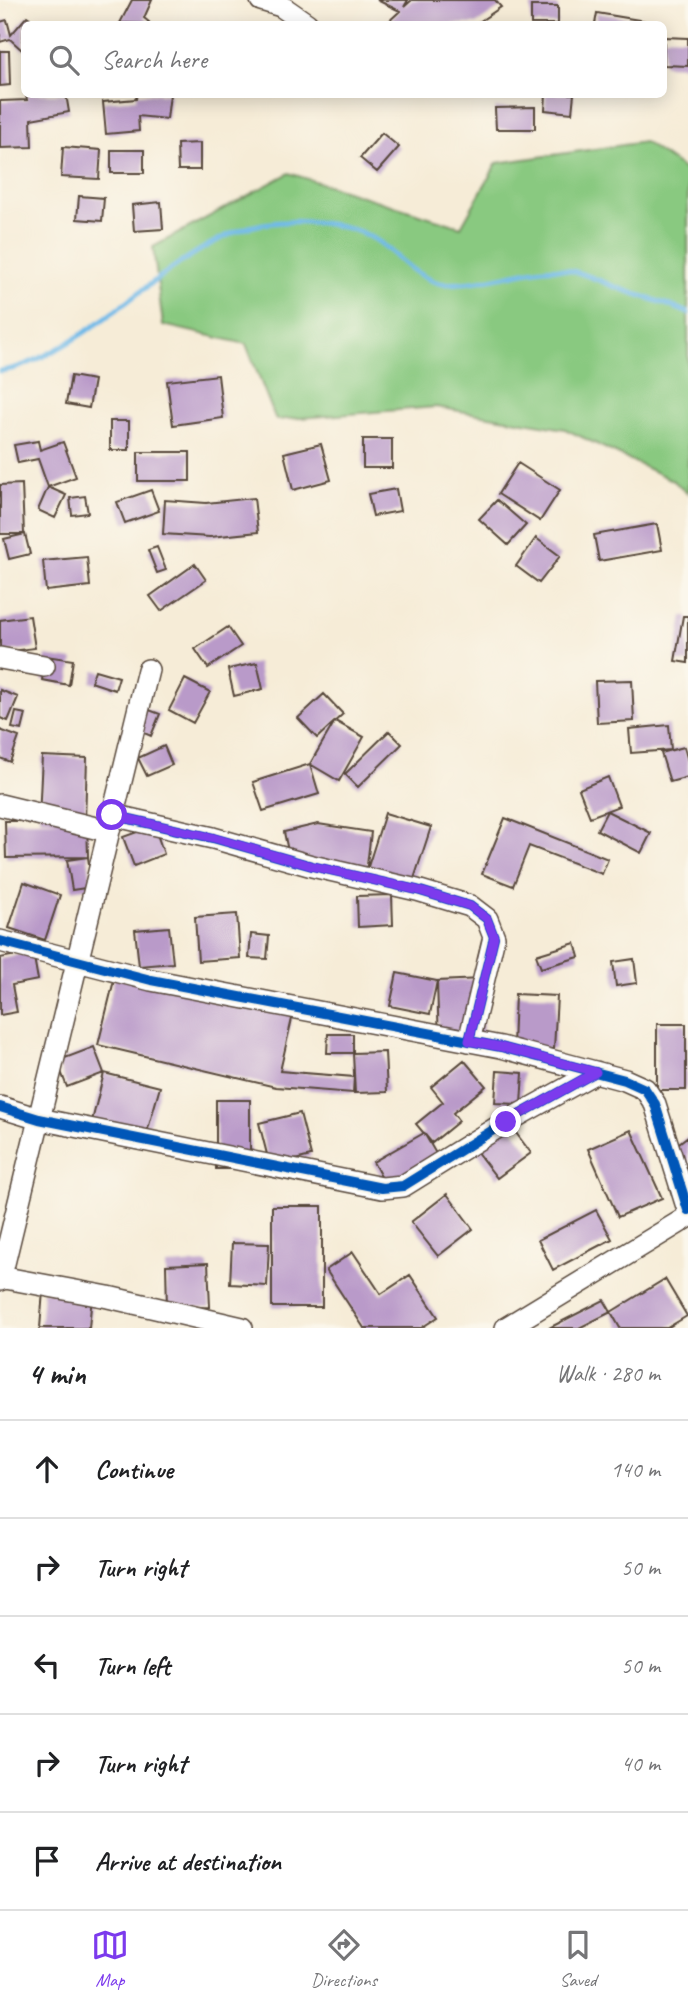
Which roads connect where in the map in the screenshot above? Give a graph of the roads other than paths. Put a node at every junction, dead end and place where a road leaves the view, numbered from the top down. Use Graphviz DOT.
graph roads {
  1 [pos="261,0"];
  2 [pos="303,21"];
  3 [pos="0,658"];
  4 [pos="44,666"];
  5 [pos="148,670"];
  6 [pos="0,805"];
  7 [pos="110,823"];
  8 [pos="0,941"];
  9 [pos="77,961"];
  10 [pos="469,1041"];
  11 [pos="596,1072"];
  12 [pos="0,1107"];
  13 [pos="39,1119"];
  14 [pos="688,1210"];
  15 [pos="688,1217"];
  16 [pos="0,1278"];
  17 [pos="242,1328"];
  18 [pos="506,1328"];
  1 -- 2 [label="street"];
  3 -- 4 [label="street"];
  5 -- 7 [label="street"];
  6 -- 7 [label="street"];
  7 -- 9 [label="street"];
  7 -- 10 [label="street"];
  8 -- 9 [label="street"];
  9 -- 10 [label="street"];
  9 -- 13 [label="street"];
  10 -- 11 [label="street"];
  11 -- 13 [label="street"];
  11 -- 14 [label="street"];
  12 -- 13 [label="street"];
  13 -- 16 [label="street"];
  15 -- 18 [label="street"];
  16 -- 17 [label="street"];
}
